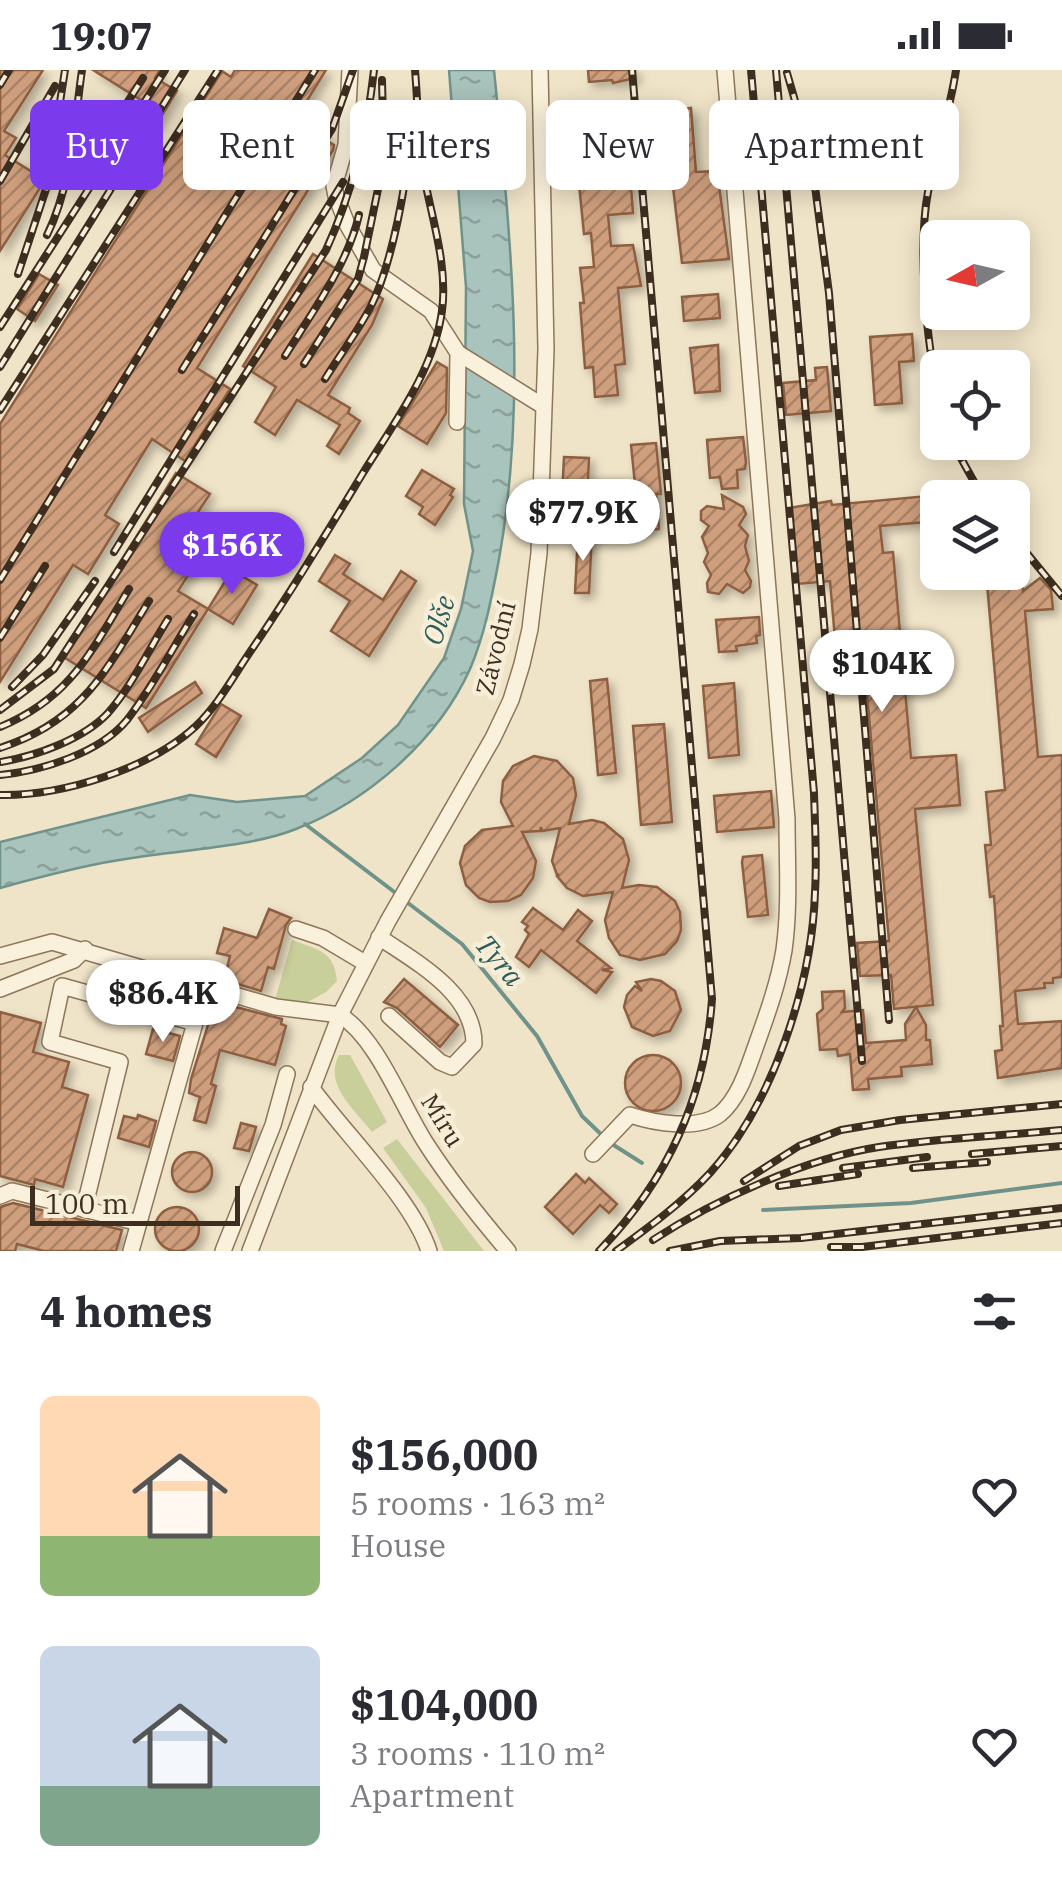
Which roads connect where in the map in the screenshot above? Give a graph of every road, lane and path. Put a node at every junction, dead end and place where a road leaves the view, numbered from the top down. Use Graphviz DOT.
graph roads {
  1 [pos="350,70"];
  2 [pos="540,70"];
  3 [pos="725,70"];
  4 [pos="458,354"];
  5 [pos="537,403"];
  6 [pos="456,422"];
  7 [pos="296,929"];
  8 [pos="379,937"];
  9 [pos="85,950"];
  10 [pos="0,956"];
  11 [pos="366,963"];
  12 [pos="0,988"];
  13 [pos="340,1015"];
  14 [pos="388,1016"];
  15 [pos="286,1074"];
  16 [pos="311,1087"];
  17 [pos="593,1154"];
  18 [pos="0,1196"];
  19 [pos="84,1209"];
  20 [pos="139,1223"];
  21 [pos="131,1251"];
  22 [pos="223,1251"];
  23 [pos="250,1251"];
  24 [pos="429,1251"];
  25 [pos="508,1251"];
  1 -- 4 [label="street"];
  2 -- 5 [label="street, Závodní"];
  3 -- 17 [label="street"];
  4 -- 5 [label="street"];
  4 -- 6 [label="street"];
  5 -- 8 [label="street, Závodní"];
  7 -- 11 [label="street"];
  8 -- 11 [label="street, Závodní"];
  8 -- 14 [label="street"];
  9 -- 10 [label="street"];
  9 -- 12 [label="street"];
  9 -- 13 [label="street"];
  11 -- 13 [label="street, Závodní"];
  13 -- 16 [label="street, Závodní"];
  13 -- 25 [label="street, Míru"];
  15 -- 22 [label="street"];
  16 -- 23 [label="street, Závodní"];
  16 -- 24 [label="street"];
  18 -- 19 [label="street"];
  19 -- 20 [label="street"];
  19 -- 20 [label="street"];
  20 -- 21 [label="street"];
}
